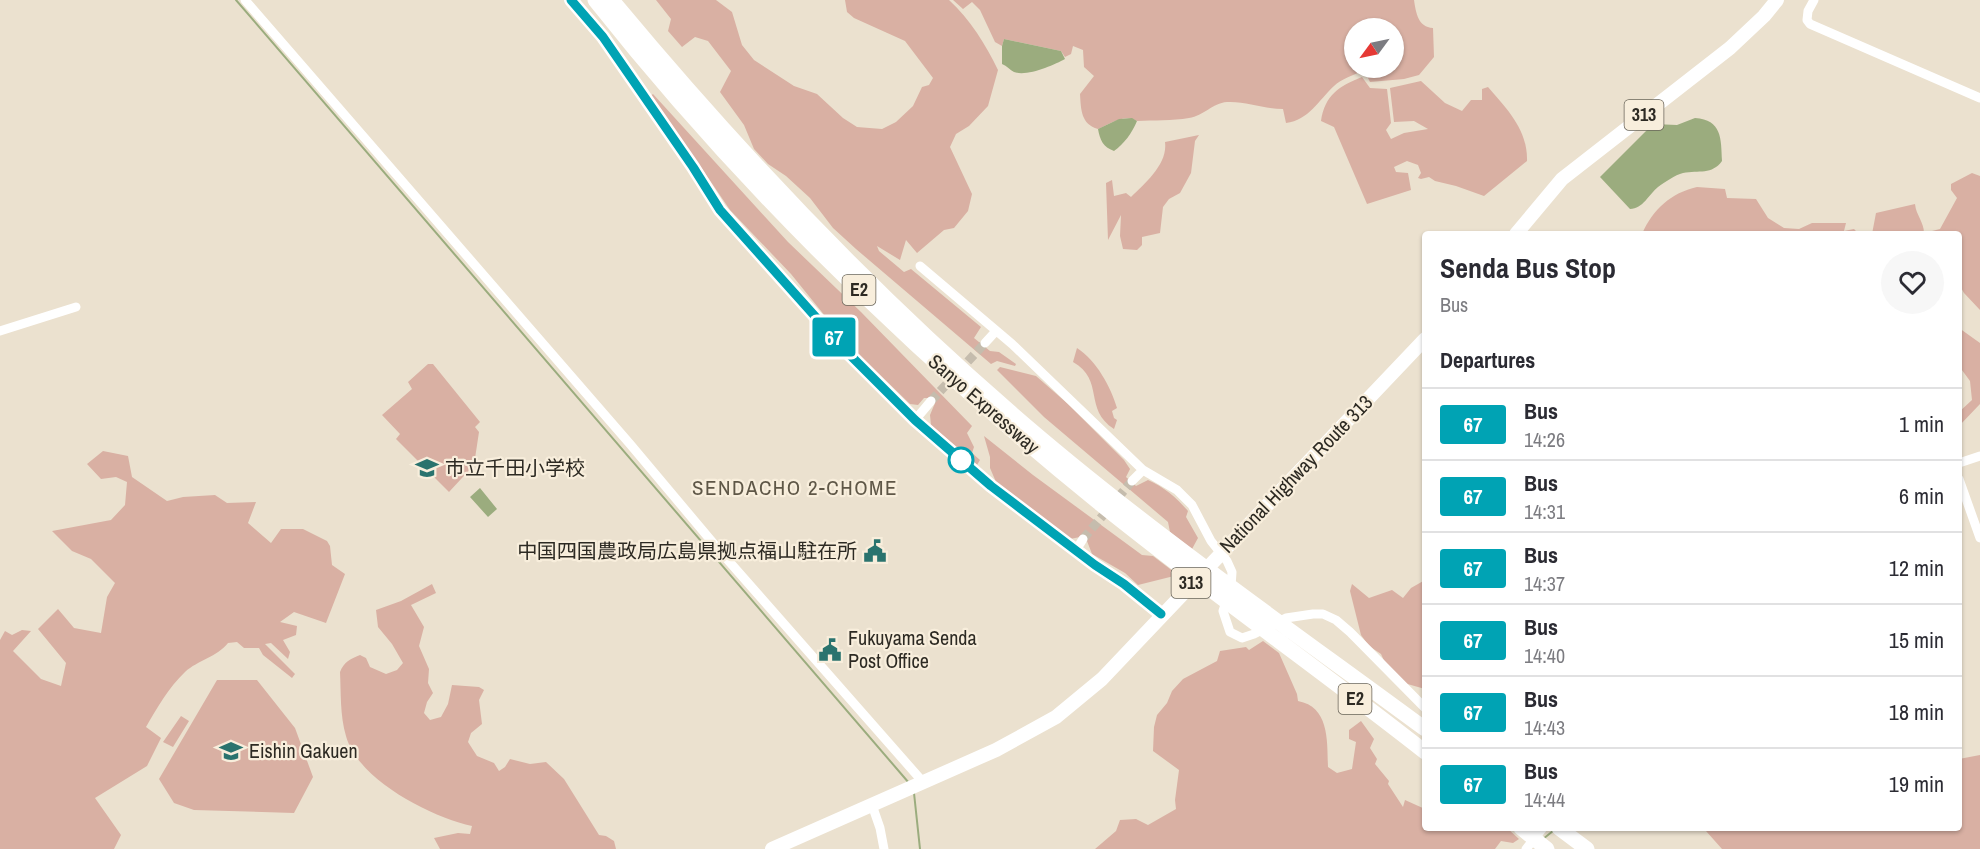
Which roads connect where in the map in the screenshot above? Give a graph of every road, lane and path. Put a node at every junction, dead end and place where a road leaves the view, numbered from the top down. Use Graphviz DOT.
graph roads {
  1 [pos="245,0"];
  2 [pos="571,0"];
  3 [pos="595,0"];
  4 [pos="612,0"];
  5 [pos="1777,0"];
  6 [pos="1814,0"];
  7 [pos="1980,98"];
  8 [pos="1519,231"];
  9 [pos="920,266"];
  10 [pos="76,307"];
  11 [pos="0,331"];
  12 [pos="996,331"];
  13 [pos="1422,342"];
  14 [pos="985,343"];
  15 [pos="931,401"];
  16 [pos="915,420"];
  17 [pos="1980,456"];
  18 [pos="1962,462"];
  19 [pos="1143,470"];
  20 [pos="1132,481"];
  21 [pos="1962,487"];
  22 [pos="1980,538"];
  23 [pos="1083,539"];
  24 [pos="1160,542"];
  25 [pos="1076,550"];
  26 [pos="1220,552"];
  27 [pos="1161,614"];
  28 [pos="1422,705"];
  29 [pos="1422,727"];
  30 [pos="1422,750"];
  31 [pos="915,786"];
  32 [pos="872,805"];
  33 [pos="1525,831"];
  34 [pos="1541,831"];
  35 [pos="1564,831"];
  36 [pos="772,849"];
  37 [pos="884,849"];
  38 [pos="1526,849"];
  39 [pos="1547,849"];
  40 [pos="1587,849"];
  1 -- 31 [label="street"];
  2 -- 16 [label="street"];
  3 -- 24 [label="highway, Sanyo Expressway / E2"];
  4 -- 24 [label="highway, Sanyo Expressway / E2"];
  5 -- 8 [label="highway, 313"];
  6 -- 7 [label="street"];
  9 -- 12 [label="street"];
  10 -- 11 [label="street"];
  12 -- 14 [label="street"];
  12 -- 19 [label="street"];
  13 -- 26 [label="highway, National Highway Route 313 / 313"];
  15 -- 16 [label="street"];
  16 -- 25 [label="street"];
  17 -- 18 [label="street"];
  19 -- 20 [label="street"];
  19 -- 26 [label="street"];
  21 -- 22 [label="street"];
  23 -- 25 [label="street"];
  24 -- 29 [label="highway, Sanyo Expressway / E2"];
  24 -- 30 [label="highway, Sanyo Expressway / E2"];
  25 -- 27 [label="street"];
  26 -- 27 [label="highway, National Highway Route 313 / 313"];
  26 -- 28 [label="street"];
  27 -- 31 [label="highway, National Highway Route 313 / 313"];
  31 -- 32 [label="highway, National Highway Route 313 / 313"];
  32 -- 36 [label="highway, National Highway Route 313 / 313"];
  32 -- 37 [label="street"];
  33 -- 39 [label="highway"];
  34 -- 38 [label="street"];
  35 -- 40 [label="highway"];
}
